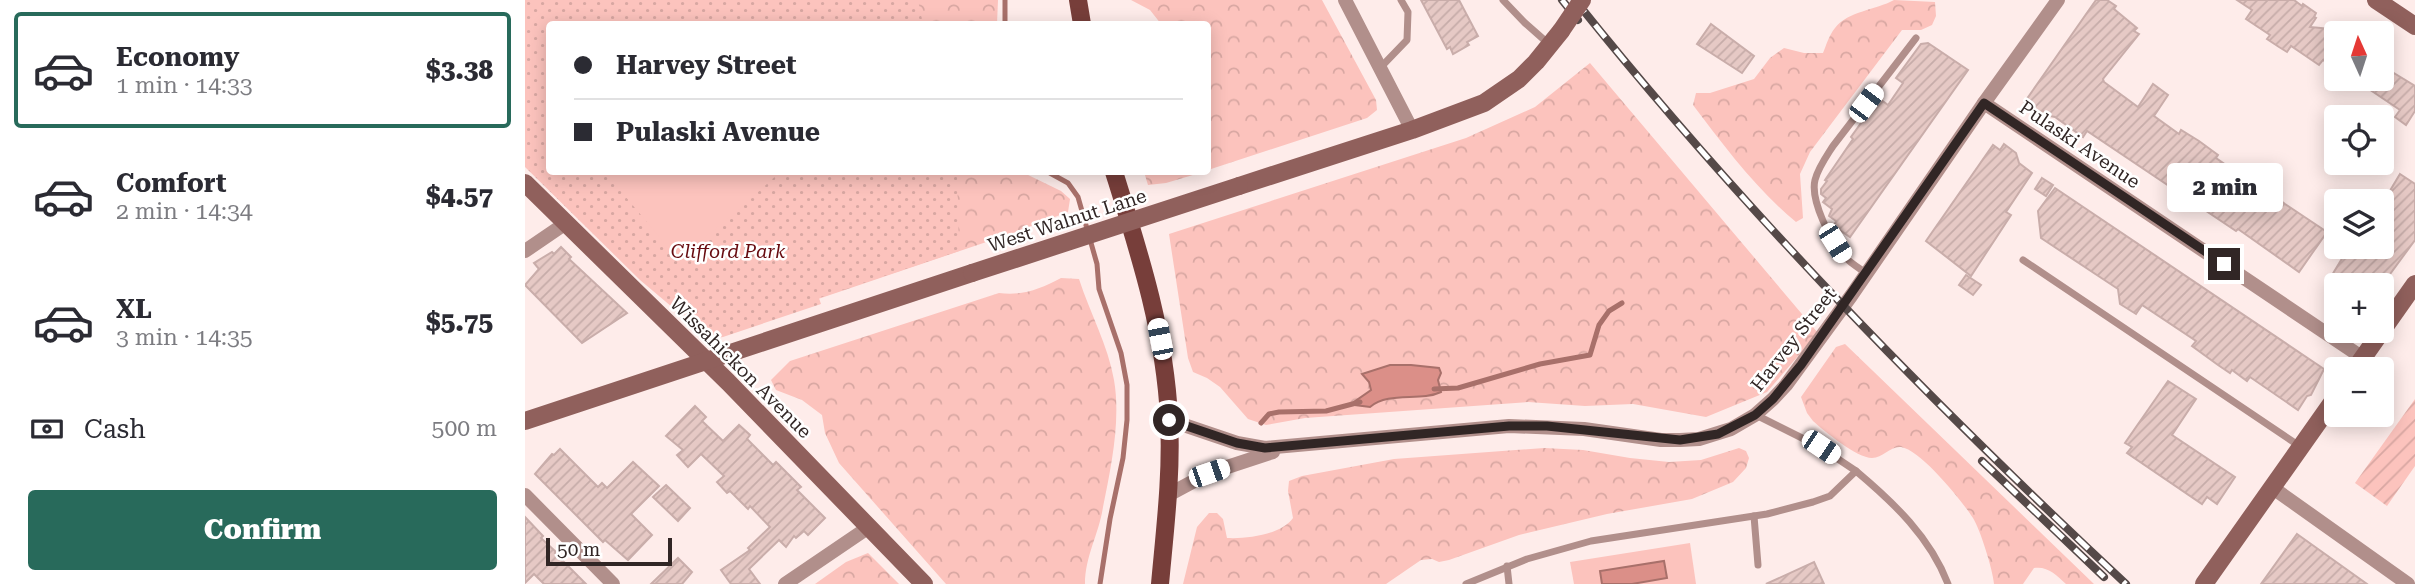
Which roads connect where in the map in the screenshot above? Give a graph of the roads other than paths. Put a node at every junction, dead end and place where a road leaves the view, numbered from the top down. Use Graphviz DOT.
graph roads {
  1 [pos="1078,0"];
  2 [pos="1345,0"];
  3 [pos="1401,0"];
  4 [pos="1503,0"];
  5 [pos="1582,0"];
  6 [pos="2058,0"];
  7 [pos="2376,0"];
  8 [pos="1082,21"];
  9 [pos="2415,26"];
  10 [pos="1555,38"];
  11 [pos="1916,38"];
  12 [pos="1381,67"];
  13 [pos="1984,103"];
  14 [pos="1412,130"];
  15 [pos="1115,175"];
  16 [pos="525,183"];
  17 [pos="566,223"];
  18 [pos="525,251"];
  19 [pos="2023,260"];
  20 [pos="1866,273"];
  21 [pos="2415,284"];
  22 [pos="2349,357"];
  23 [pos="2364,357"];
  24 [pos="706,362"];
  25 [pos="2324,414"];
  26 [pos="1755,415"];
  27 [pos="1169,420"];
  28 [pos="525,421"];
  29 [pos="1289,447"];
  30 [pos="2301,447"];
  31 [pos="1856,471"];
  32 [pos="2273,488"];
  33 [pos="525,495"];
  34 [pos="1168,495"];
  35 [pos="1754,516"];
  36 [pos="869,527"];
  37 [pos="1758,565"];
  38 [pos="1507,566"];
  39 [pos="2401,582"];
  40 [pos="613,584"];
  41 [pos="785,584"];
  42 [pos="924,584"];
  43 [pos="1160,584"];
  44 [pos="1466,584"];
  45 [pos="1509,584"];
  46 [pos="1948,584"];
  47 [pos="2204,584"];
  1 -- 8 [label="main road"];
  2 -- 12 [label="street"];
  3 -- 12 [label="lane"];
  4 -- 10 [label="lane"];
  5 -- 10 [label="street, West Walnut Lane, bridge"];
  6 -- 13 [label="street, Harvey Street"];
  7 -- 9 [label="street"];
  10 -- 14 [label="street, West Walnut Lane"];
  11 -- 20 [label="lane"];
  12 -- 14 [label="street"];
  13 -- 20 [label="street, Harvey Street"];
  13 -- 22 [label="street, Pulaski Avenue"];
  14 -- 24 [label="street, West Walnut Lane, bridge"];
  15 -- 27 [label="main road"];
  16 -- 17 [label="street, Wissahickon Avenue"];
  17 -- 18 [label="street"];
  17 -- 24 [label="street, Wissahickon Avenue"];
  19 -- 30 [label="lane"];
  20 -- 26 [label="street, Harvey Street"];
  21 -- 23 [label="street"];
  24 -- 28 [label="street, West Walnut Lane"];
  24 -- 36 [label="street, Wissahickon Avenue"];
  25 -- 30 [label="street"];
  26 -- 29 [label="street, Harvey Street"];
  26 -- 31 [label="lane"];
  27 -- 29 [label="street, Harvey Street"];
  27 -- 34 [label="main road"];
  29 -- 34 [label="street, Harvey Street"];
  30 -- 32 [label="street"];
  31 -- 35 [label="lane"];
  31 -- 46 [label="lane"];
  32 -- 39 [label="street"];
  32 -- 47 [label="street"];
  33 -- 40 [label="street"];
  34 -- 43 [label="main road"];
  35 -- 37 [label="lane"];
  35 -- 38 [label="lane"];
  36 -- 41 [label="street"];
  36 -- 42 [label="street, Wissahickon Avenue"];
  38 -- 44 [label="lane"];
  38 -- 45 [label="lane"];
}
